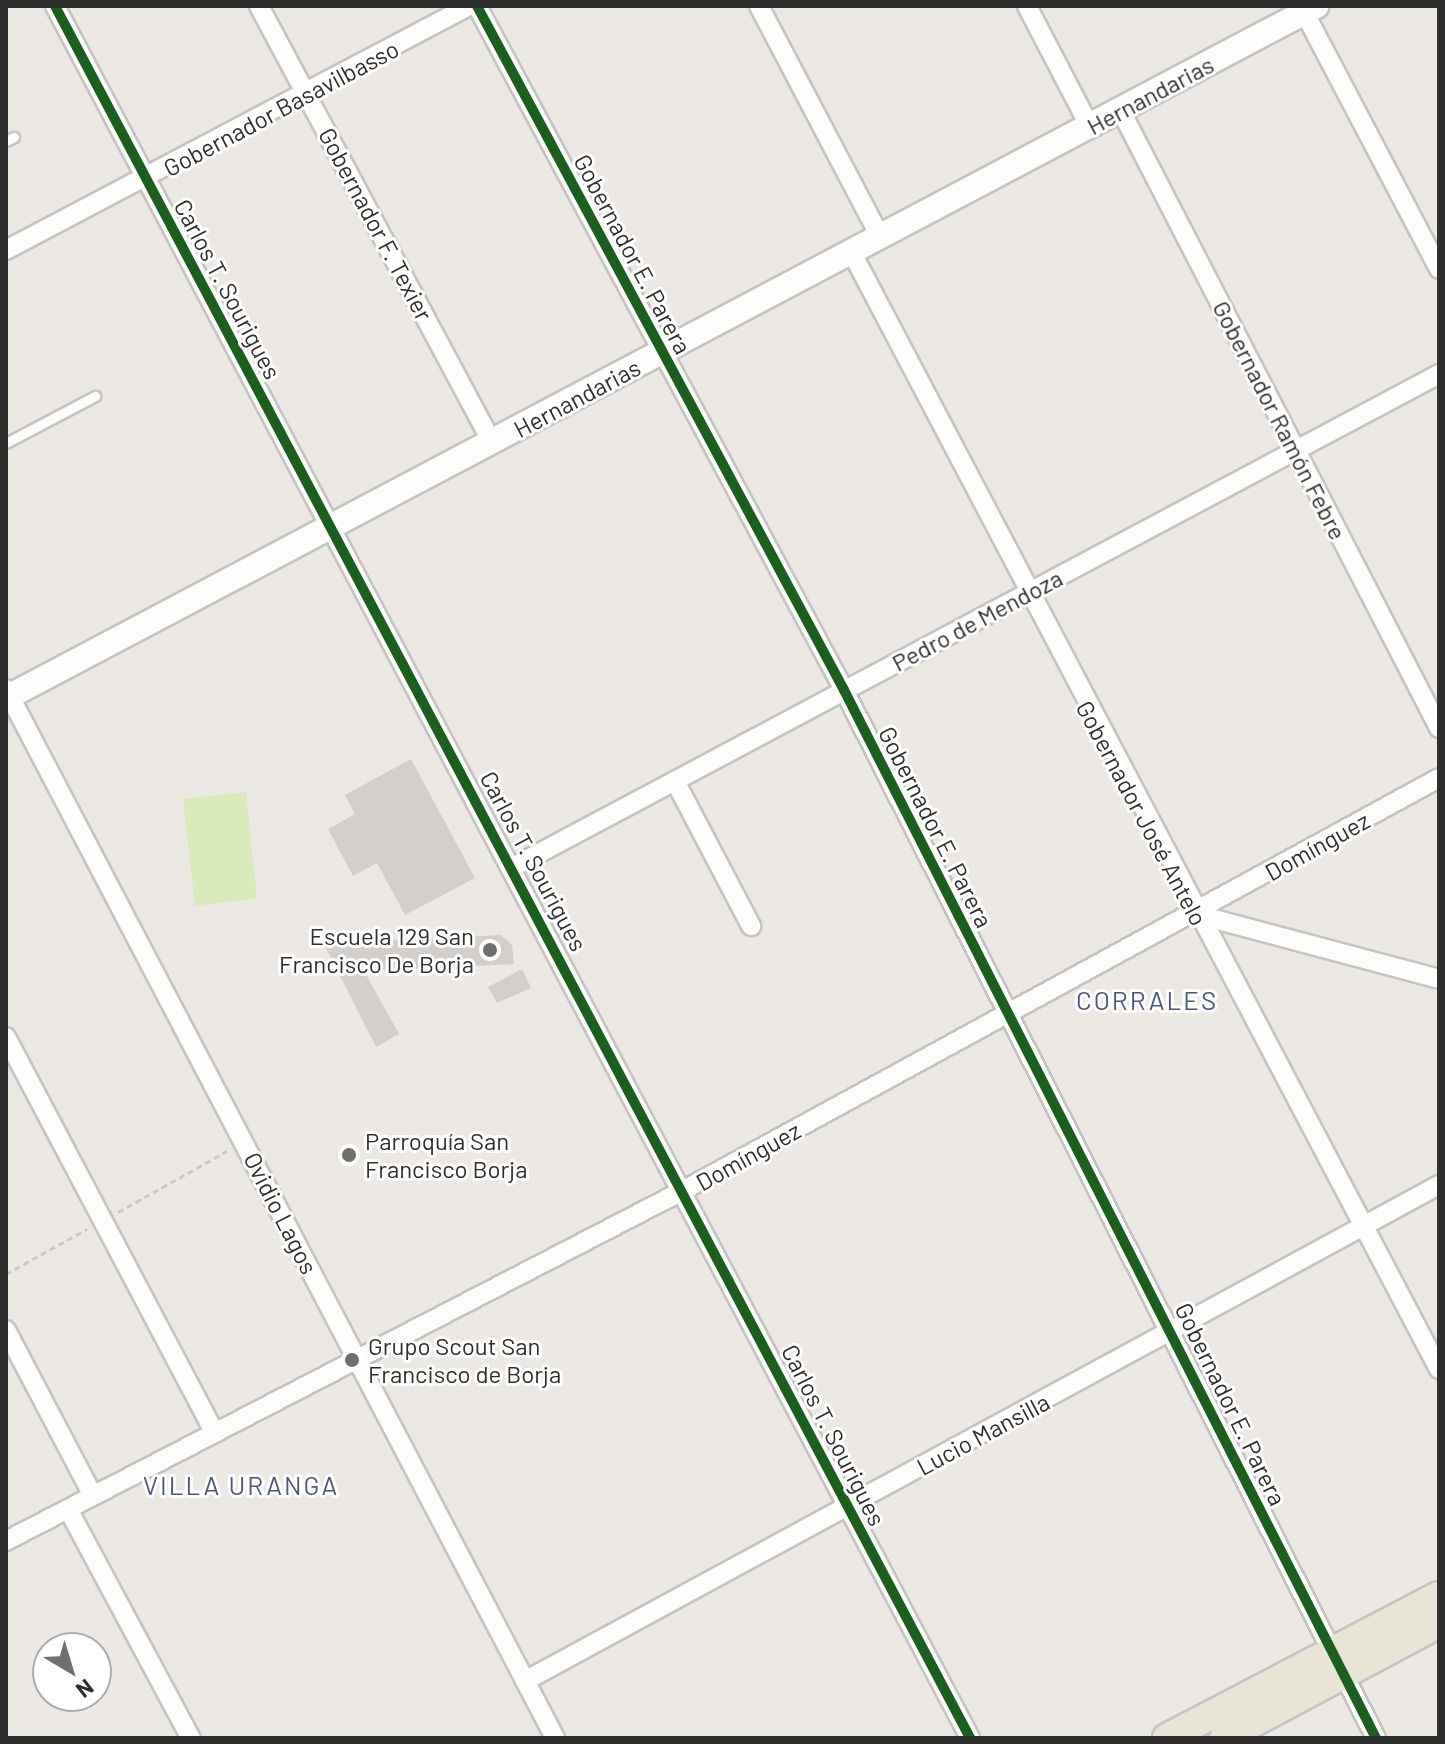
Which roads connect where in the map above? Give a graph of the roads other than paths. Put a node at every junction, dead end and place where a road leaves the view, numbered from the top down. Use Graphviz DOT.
graph roads {
  1 [pos="55,6"];
  2 [pos="259,6"];
  3 [pos="469,6"];
  4 [pos="477,6"];
  5 [pos="759,6"];
  6 [pos="1027,6"];
  7 [pos="1307,8"];
  8 [pos="307,96"];
  9 [pos="1121,111"];
  10 [pos="1090,127"];
  11 [pos="147,178"];
  12 [pos="880,236"];
  13 [pos="6,250"];
  14 [pos="852,253"];
  15 [pos="1439,269"];
  16 [pos="664,353"];
  17 [pos="1439,374"];
  18 [pos="95,396"];
  19 [pos="6,443"];
  20 [pos="492,443"];
  21 [pos="1297,452"];
  22 [pos="332,529"];
  23 [pos="1027,594"];
  24 [pos="844,690"];
  25 [pos="7,694"];
  26 [pos="1439,728"];
  27 [pos="1439,778"];
  28 [pos="675,781"];
  29 [pos="515,866"];
  30 [pos="1195,914"];
  31 [pos="751,926"];
  32 [pos="1439,979"];
  33 [pos="1009,1014"];
  34 [pos="6,1037"];
  35 [pos="1439,1185"];
  36 [pos="684,1190"];
  37 [pos="1363,1227"];
  38 [pos="6,1330"];
  39 [pos="1173,1333"];
  40 [pos="357,1359"];
  41 [pos="1439,1369"];
  42 [pos="214,1432"];
  43 [pos="93,1496"];
  44 [pos="848,1505"];
  45 [pos="68,1509"];
  46 [pos="6,1541"];
  47 [pos="1439,1596"];
  48 [pos="1439,1623"];
  49 [pos="1338,1664"];
  50 [pos="525,1681"];
  51 [pos="191,1738"];
  52 [pos="555,1738"];
  53 [pos="970,1738"];
  54 [pos="1167,1738"];
  55 [pos="1224,1738"];
  56 [pos="1376,1738"];
  1 -- 11 [label="street, Carlos T. Sourigues"];
  2 -- 8 [label="street, Gobernador F. Texier"];
  3 -- 8 [label="street, Gobernador Basavilbasso"];
  4 -- 16 [label="street, Gobernador E. Parera"];
  5 -- 12 [label="street"];
  6 -- 10 [label="street"];
  7 -- 9 [label="street, Hernandarias"];
  7 -- 15 [label="street"];
  8 -- 11 [label="street, Gobernador Basavilbasso"];
  8 -- 20 [label="street, Gobernador F. Texier"];
  9 -- 10 [label="street, Hernandarias"];
  9 -- 21 [label="street, Gobernador Ramón Febre"];
  10 -- 12 [label="street, Hernandarias"];
  11 -- 13 [label="street, Gobernador Basavilbasso"];
  11 -- 22 [label="street, Carlos T. Sourigues"];
  12 -- 14 [label="street, Hernandarias"];
  14 -- 16 [label="street, Hernandarias"];
  14 -- 23 [label="street, Gobernador José Antelo"];
  16 -- 20 [label="street, Hernandarias"];
  16 -- 24 [label="street, Gobernador E. Parera"];
  17 -- 21 [label="street, Pedro de Mendoza"];
  18 -- 19 [label="lane"];
  20 -- 22 [label="street, Hernandarias"];
  21 -- 23 [label="street, Pedro de Mendoza"];
  21 -- 26 [label="street, Gobernador Ramón Febre"];
  22 -- 25 [label="street, Hernandarias"];
  22 -- 29 [label="street, Carlos T. Sourigues"];
  23 -- 24 [label="street, Pedro de Mendoza"];
  23 -- 30 [label="street, Gobernador José Antelo"];
  24 -- 28 [label="street, Pedro de Mendoza"];
  24 -- 33 [label="street, Gobernador E. Parera"];
  25 -- 40 [label="street, Ovidio Lagos"];
  27 -- 30 [label="street, Domínguez"];
  28 -- 29 [label="street, Pedro de Mendoza"];
  28 -- 31 [label="street"];
  29 -- 36 [label="street, Carlos T. Sourigues"];
  30 -- 32 [label="street"];
  30 -- 33 [label="street, Domínguez"];
  30 -- 37 [label="street, Gobernador José Antelo"];
  33 -- 36 [label="street, Domínguez"];
  33 -- 39 [label="street, Gobernador E. Parera"];
  34 -- 42 [label="street"];
  35 -- 37 [label="street, Lucio Mansilla"];
  36 -- 40 [label="street, Domínguez"];
  36 -- 44 [label="street, Carlos T. Sourigues"];
  37 -- 39 [label="street, Lucio Mansilla"];
  37 -- 41 [label="street, Gobernador José Antelo"];
  38 -- 43 [label="street"];
  39 -- 44 [label="street, Lucio Mansilla"];
  39 -- 49 [label="street, Gobernador E. Parera"];
  40 -- 42 [label="street, Domínguez"];
  40 -- 50 [label="street, Ovidio Lagos"];
  42 -- 43 [label="street, Domínguez"];
  43 -- 45 [label="street, Domínguez"];
  44 -- 50 [label="street, Lucio Mansilla"];
  44 -- 53 [label="street, Carlos T. Sourigues"];
  45 -- 46 [label="street, Domínguez"];
  45 -- 51 [label="street"];
  47 -- 49 [label="main road"];
  48 -- 49 [label="main road"];
  49 -- 54 [label="main road"];
  49 -- 55 [label="main road"];
  49 -- 56 [label="street, Gobernador E. Parera"];
  50 -- 52 [label="street, Ovidio Lagos"];
}
